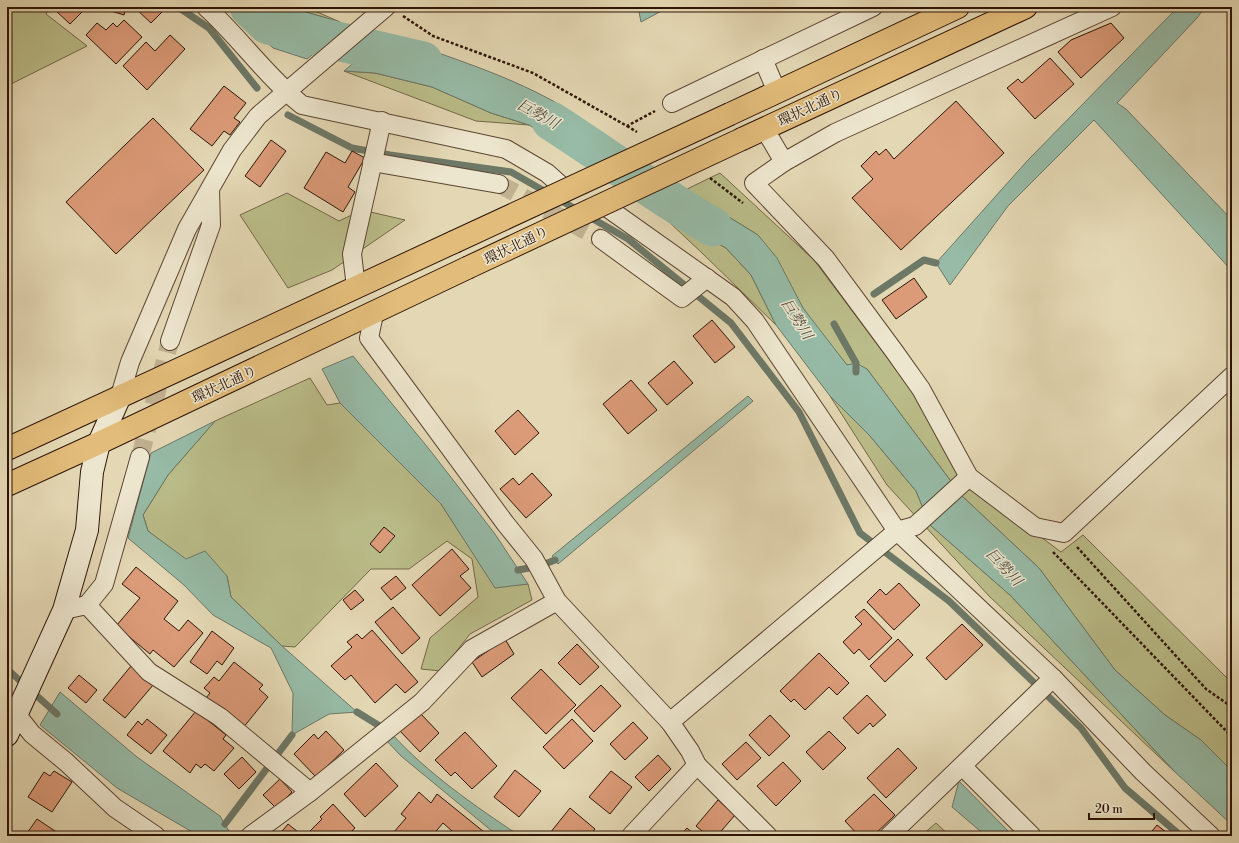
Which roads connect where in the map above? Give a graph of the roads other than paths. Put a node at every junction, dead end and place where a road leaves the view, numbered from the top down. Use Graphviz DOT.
graph roads {
  1 [pos="206,7"];
  2 [pos="873,7"];
  3 [pos="958,7"];
  4 [pos="1026,7"];
  5 [pos="1106,8"];
  6 [pos="382,10"];
  7 [pos="763,59"];
  8 [pos="286,92"];
  9 [pos="776,92"];
  10 [pos="672,103"];
  11 [pos="764,128"];
  12 [pos="380,129"];
  13 [pos="372,162"];
  14 [pos="784,162"];
  15 [pos="499,184"];
  16 [pos="210,190"];
  17 [pos="566,190"];
  18 [pos="602,204"];
  19 [pos="600,239"];
  20 [pos="707,278"];
  21 [pos="356,287"];
  22 [pos="374,314"];
  23 [pos="170,341"];
  24 [pos="1232,376"];
  25 [pos="120,396"];
  26 [pos="99,443"];
  27 [pos="7,449"];
  28 [pos="140,457"];
  29 [pos="969,476"];
  30 [pos="7,485"];
  31 [pos="892,535"];
  32 [pos="557,601"];
  33 [pos="87,605"];
  34 [pos="64,610"];
  35 [pos="1053,678"];
  36 [pos="17,715"];
  37 [pos="670,722"];
  38 [pos="7,735"];
  39 [pos="697,766"];
  40 [pos="962,766"];
  41 [pos="310,792"];
  42 [pos="156,836"];
  43 [pos="250,836"];
  44 [pos="631,836"];
  45 [pos="768,836"];
  46 [pos="889,836"];
  47 [pos="1032,836"];
  48 [pos="1211,836"];
  1 -- 8 [label="street"];
  2 -- 7 [label="street"];
  3 -- 9 [label="highway, 環状北通り"];
  4 -- 11 [label="highway, 環状北通り"];
  5 -- 14 [label="street"];
  6 -- 8 [label="street"];
  7 -- 9 [label="street"];
  7 -- 10 [label="street"];
  8 -- 12 [label="street"];
  8 -- 16 [label="street"];
  9 -- 17 [label="highway, 環状北通り, bridge"];
  11 -- 14 [label="street"];
  11 -- 18 [label="highway, 環状北通り, bridge"];
  12 -- 13 [label="street"];
  12 -- 17 [label="street"];
  13 -- 15 [label="street"];
  13 -- 21 [label="street"];
  14 -- 29 [label="street"];
  16 -- 23 [label="street"];
  16 -- 25 [label="street"];
  17 -- 21 [label="highway, 環状北通り, bridge"];
  18 -- 20 [label="street"];
  18 -- 22 [label="highway, 環状北通り, bridge"];
  19 -- 20 [label="street"];
  20 -- 31 [label="street"];
  21 -- 25 [label="highway, 環状北通り"];
  22 -- 26 [label="highway, 環状北通り"];
  22 -- 32 [label="street"];
  24 -- 29 [label="street"];
  25 -- 26 [label="street"];
  25 -- 27 [label="highway, 環状北通り"];
  26 -- 30 [label="highway, 環状北通り"];
  26 -- 34 [label="street"];
  28 -- 33 [label="street"];
  29 -- 31 [label="street"];
  31 -- 35 [label="street"];
  31 -- 37 [label="street"];
  32 -- 37 [label="street"];
  32 -- 41 [label="street"];
  33 -- 34 [label="street"];
  33 -- 41 [label="street"];
  34 -- 36 [label="street"];
  35 -- 40 [label="street"];
  35 -- 48 [label="street"];
  36 -- 38 [label="street"];
  36 -- 42 [label="street"];
  37 -- 39 [label="street"];
  39 -- 44 [label="street"];
  39 -- 45 [label="street"];
  40 -- 46 [label="street"];
  40 -- 47 [label="street"];
  41 -- 43 [label="street"];
}
